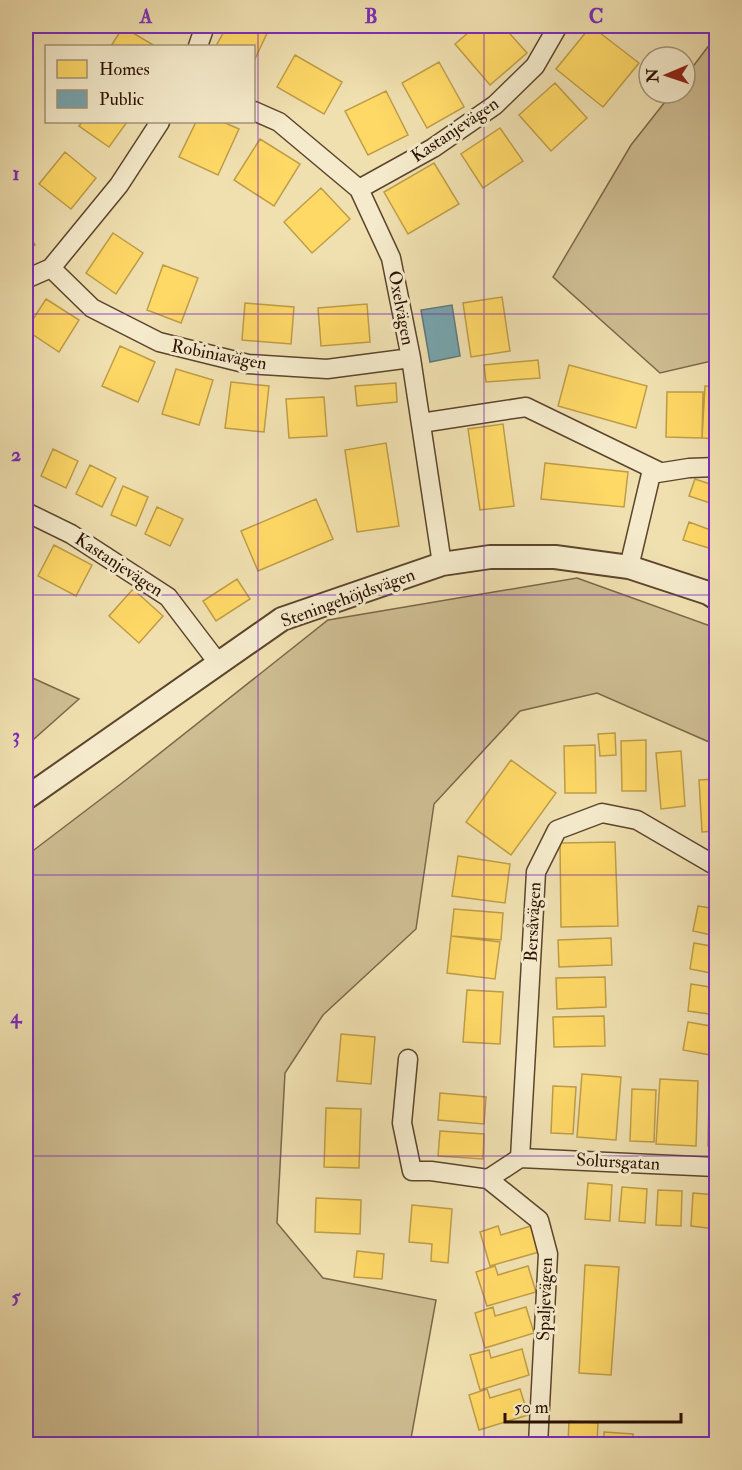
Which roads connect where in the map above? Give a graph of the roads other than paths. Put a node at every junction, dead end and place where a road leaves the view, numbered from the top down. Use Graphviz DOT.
graph roads {
  1 [pos="205,26"];
  2 [pos="558,26"];
  3 [pos="198,45"];
  4 [pos="255,111"];
  5 [pos="159,123"];
  6 [pos="358,189"];
  7 [pos="51,268"];
  8 [pos="26,279"];
  9 [pos="411,358"];
  10 [pos="421,423"];
  11 [pos="717,467"];
  12 [pos="660,472"];
  13 [pos="26,512"];
  14 [pos="442,564"];
  15 [pos="628,567"];
  16 [pos="717,598"];
  17 [pos="219,664"];
  18 [pos="26,798"];
  19 [pos="717,866"];
  20 [pos="408,1059"];
  21 [pos="520,1158"];
  22 [pos="717,1167"];
  23 [pos="488,1179"];
  24 [pos="538,1444"];
  1 -- 3 [label="street"];
  2 -- 6 [label="street, Kastanjevägen"];
  4 -- 6 [label="street, Oxelvägen"];
  5 -- 7 [label="street"];
  6 -- 9 [label="street, Oxelvägen"];
  7 -- 8 [label="street"];
  7 -- 9 [label="street, Robiniavägen"];
  9 -- 10 [label="street, Oxelvägen"];
  10 -- 12 [label="street"];
  10 -- 14 [label="street, Oxelvägen"];
  11 -- 12 [label="street"];
  12 -- 15 [label="street"];
  13 -- 17 [label="street, Kastanjevägen"];
  14 -- 15 [label="street, Steningehöjdsvägen"];
  14 -- 17 [label="street, Steningehöjdsvägen"];
  15 -- 16 [label="street, Steningehöjdsvägen"];
  17 -- 18 [label="street, Steningehöjdsvägen"];
  19 -- 21 [label="street, Bersåvägen"];
  20 -- 23 [label="street"];
  21 -- 22 [label="street, Solursgatan"];
  21 -- 23 [label="street"];
  23 -- 24 [label="street, Spaljevägen"];
}
